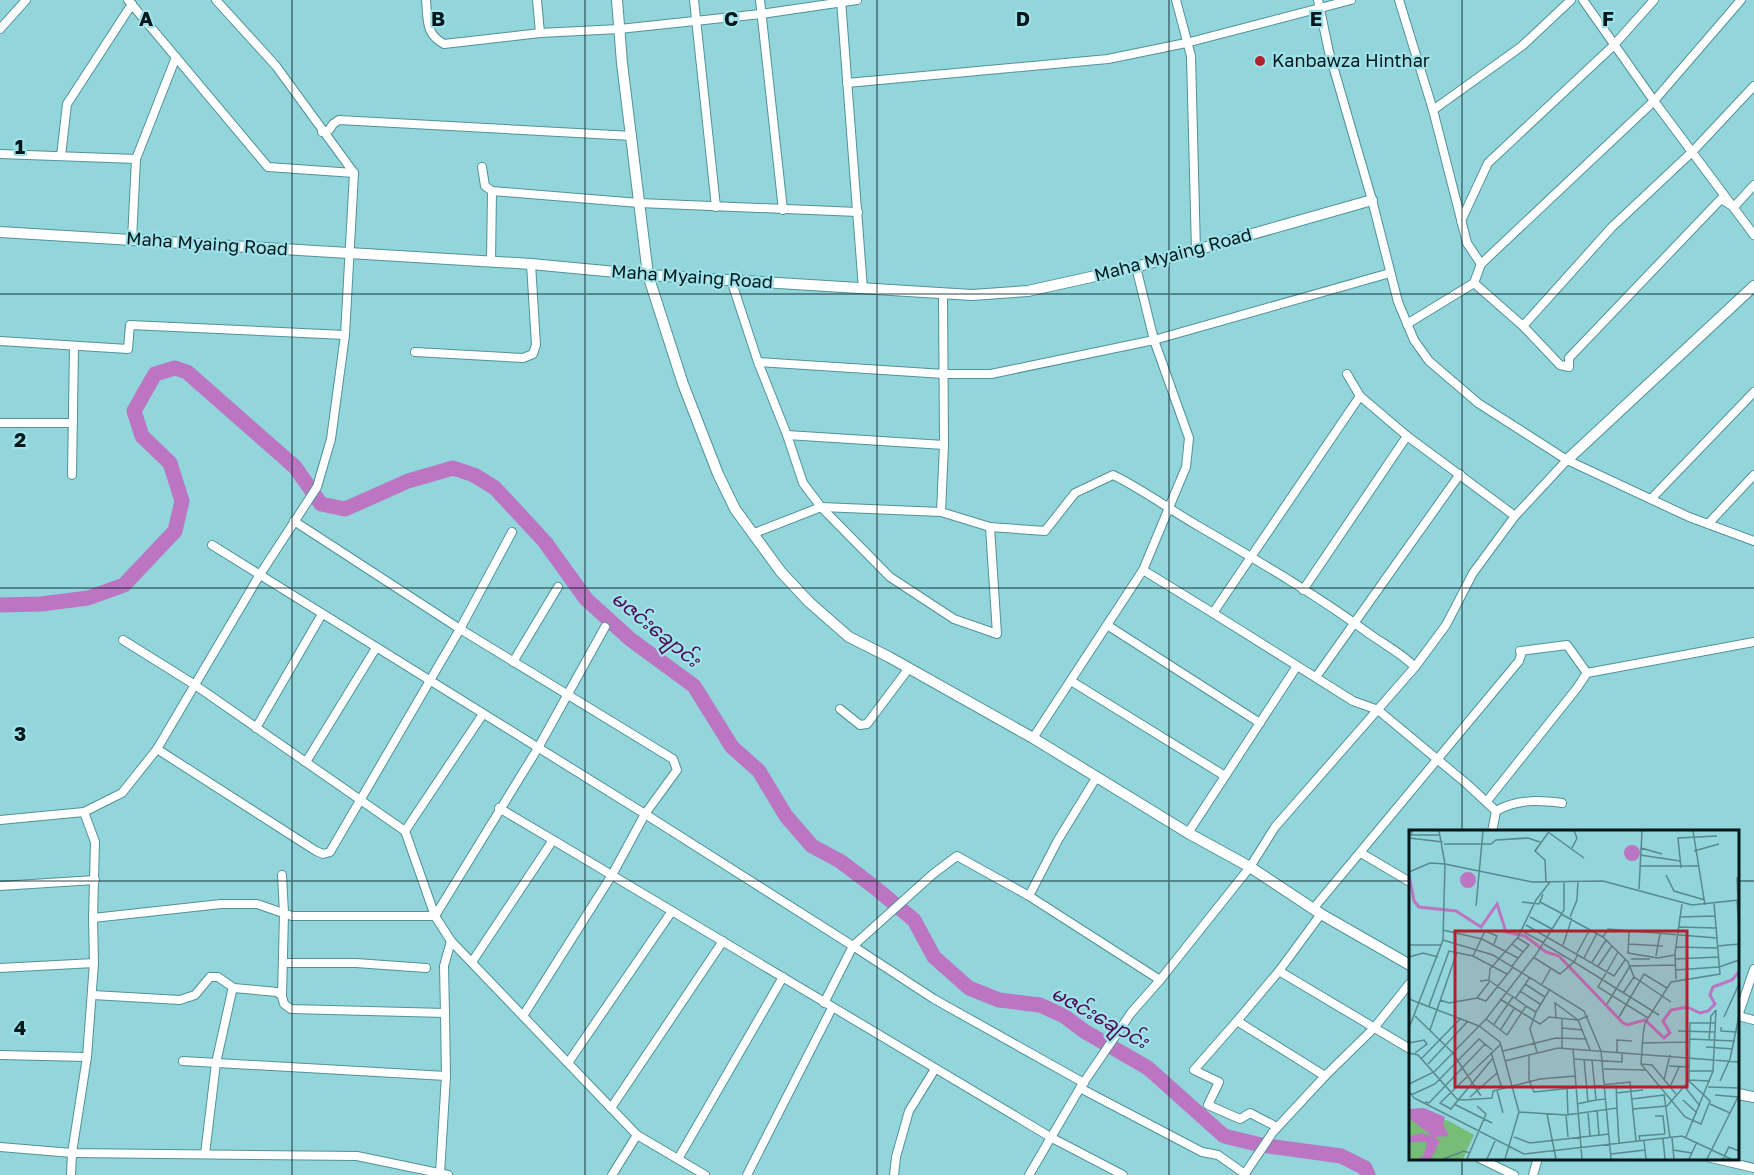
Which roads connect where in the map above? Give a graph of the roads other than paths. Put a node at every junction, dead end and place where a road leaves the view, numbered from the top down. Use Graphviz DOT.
graph roads {
  1 [pos="216,0"];
  2 [pos="426,0"];
  3 [pos="537,0"];
  4 [pos="617,0"];
  5 [pos="694,0"];
  6 [pos="760,0"];
  7 [pos="857,0"];
  8 [pos="1176,0"];
  9 [pos="1318,0"];
  10 [pos="1351,0"];
  11 [pos="1399,0"];
  12 [pos="1571,0"];
  13 [pos="1583,0"];
  14 [pos="1654,0"];
  15 [pos="1741,0"];
  16 [pos="23,1"];
  17 [pos="130,2"];
  18 [pos="841,2"];
  19 [pos="1320,9"];
  20 [pos="761,14"];
  21 [pos="696,21"];
  22 [pos="0,29"];
  23 [pos="619,29"];
  24 [pos="540,33"];
  25 [pos="1186,43"];
  26 [pos="1615,43"];
  27 [pos="176,57"];
  28 [pos="847,83"];
  29 [pos="1754,86"];
  30 [pos="1654,101"];
  31 [pos="1433,110"];
  32 [pos="322,132"];
  33 [pos="632,136"];
  34 [pos="1693,151"];
  35 [pos="0,154"];
  36 [pos="61,156"];
  37 [pos="136,159"];
  38 [pos="482,167"];
  39 [pos="354,173"];
  40 [pos="1754,185"];
  41 [pos="492,191"];
  42 [pos="1372,200"];
  43 [pos="639,203"];
  44 [pos="716,207"];
  45 [pos="1734,207"];
  46 [pos="783,210"];
  47 [pos="858,212"];
  48 [pos="1461,221"];
  49 [pos="0,232"];
  50 [pos="1754,235"];
  51 [pos="132,240"];
  52 [pos="1196,251"];
  53 [pos="348,253"];
  54 [pos="491,262"];
  55 [pos="531,264"];
  56 [pos="1481,264"];
  57 [pos="1136,267"];
  58 [pos="1390,273"];
  59 [pos="648,275"];
  60 [pos="731,280"];
  61 [pos="1474,283"];
  62 [pos="1754,286"];
  63 [pos="863,290"];
  64 [pos="944,294"];
  65 [pos="1407,324"];
  66 [pos="1523,326"];
  67 [pos="345,335"];
  68 [pos="1154,340"];
  69 [pos="0,341"];
  70 [pos="74,346"];
  71 [pos="415,352"];
  72 [pos="758,362"];
  73 [pos="944,374"];
  74 [pos="1347,374"];
  75 [pos="1754,392"];
  76 [pos="1360,396"];
  77 [pos="0,423"];
  78 [pos="73,423"];
  79 [pos="787,435"];
  80 [pos="1407,436"];
  81 [pos="944,445"];
  82 [pos="1567,460"];
  83 [pos="1460,474"];
  84 [pos="72,475"];
  85 [pos="1754,475"];
  86 [pos="1651,499"];
  87 [pos="821,507"];
  88 [pos="1170,510"];
  89 [pos="941,512"];
  90 [pos="1515,516"];
  91 [pos="295,520"];
  92 [pos="1708,524"];
  93 [pos="990,527"];
  94 [pos="512,532"];
  95 [pos="752,534"];
  96 [pos="1754,541"];
  97 [pos="212,545"];
  98 [pos="1251,557"];
  99 [pos="1143,570"];
  100 [pos="259,576"];
  101 [pos="558,587"];
  102 [pos="1303,590"];
  103 [pos="1214,613"];
  104 [pos="322,615"];
  105 [pos="1355,623"];
  106 [pos="1107,625"];
  107 [pos="605,627"];
  108 [pos="460,629"];
  109 [pos="123,640"];
  110 [pos="1754,642"];
  111 [pos="376,648"];
  112 [pos="513,662"];
  113 [pos="1297,666"];
  114 [pos="1415,667"];
  115 [pos="909,668"];
  116 [pos="1587,673"];
  117 [pos="1316,678"];
  118 [pos="429,681"];
  119 [pos="1071,681"];
  120 [pos="195,686"];
  121 [pos="567,694"];
  122 [pos="840,709"];
  123 [pos="1378,710"];
  124 [pos="483,714"];
  125 [pos="1260,723"];
  126 [pos="256,728"];
  127 [pos="1033,738"];
  128 [pos="538,747"];
  129 [pos="158,749"];
  130 [pos="1438,759"];
  131 [pos="306,762"];
  132 [pos="1225,776"];
  133 [pos="1096,778"];
  134 [pos="360,800"];
  135 [pos="1487,801"];
  136 [pos="1562,804"];
  137 [pos="499,808"];
  138 [pos="1496,811"];
  139 [pos="84,812"];
  140 [pos="645,814"];
  141 [pos="0,820"];
  142 [pos="1492,830"];
  143 [pos="405,831"];
  144 [pos="1188,833"];
  145 [pos="553,840"];
  146 [pos="1361,853"];
  147 [pos="1250,867"];
  148 [pos="282,875"];
  149 [pos="612,875"];
  150 [pos="95,880"];
  151 [pos="1409,881"];
  152 [pos="0,886"];
  153 [pos="1029,896"];
  154 [pos="672,911"];
  155 [pos="1317,912"];
  156 [pos="284,913"];
  157 [pos="435,916"];
  158 [pos="93,918"];
  159 [pos="452,941"];
  160 [pos="723,941"];
  161 [pos="853,946"];
  162 [pos="471,962"];
  163 [pos="94,963"];
  164 [pos="284,963"];
  165 [pos="1409,964"];
  166 [pos="0,968"];
  167 [pos="426,968"];
  168 [pos="1754,969"];
  169 [pos="1279,971"];
  170 [pos="783,977"];
  171 [pos="1160,980"];
  172 [pos="1409,984"];
  173 [pos="234,988"];
  174 [pos="93,995"];
  175 [pos="282,996"];
  176 [pos="828,1006"];
  177 [pos="1739,1010"];
  178 [pos="445,1013"];
  179 [pos="523,1016"];
  180 [pos="1739,1016"];
  181 [pos="1754,1020"];
  182 [pos="1237,1021"];
  183 [pos="1374,1028"];
  184 [pos="1409,1048"];
  185 [pos="0,1055"];
  186 [pos="87,1057"];
  187 [pos="183,1061"];
  188 [pos="216,1063"];
  189 [pos="568,1063"];
  190 [pos="935,1069"];
  191 [pos="446,1076"];
  192 [pos="1325,1076"];
  193 [pos="1082,1085"];
  194 [pos="1739,1094"];
  195 [pos="1754,1097"];
  196 [pos="611,1108"];
  197 [pos="1275,1130"];
  198 [pos="637,1135"];
  199 [pos="1052,1138"];
  200 [pos="0,1147"];
  201 [pos="72,1153"];
  202 [pos="205,1154"];
  203 [pos="678,1159"];
  204 [pos="1483,1160"];
  205 [pos="1537,1160"];
  206 [pos="1721,1160"];
  207 [pos="1754,1167"];
  208 [pos="444,1174"];
  209 [pos="1245,1174"];
  210 [pos="71,1175"];
  211 [pos="612,1175"];
  212 [pos="705,1175"];
  213 [pos="747,1175"];
  214 [pos="894,1175"];
  215 [pos="1029,1175"];
  216 [pos="1123,1175"];
  217 [pos="1515,1175"];
  218 [pos="1533,1175"];
  1 -- 32 [label="street"];
  2 -- 24 [label="street"];
  3 -- 24 [label="street"];
  4 -- 23 [label="street"];
  5 -- 21 [label="street"];
  6 -- 20 [label="street"];
  7 -- 18 [label="street"];
  8 -- 25 [label="street"];
  9 -- 19 [label="street"];
  10 -- 19 [label="street"];
  11 -- 31 [label="street"];
  12 -- 31 [label="street"];
  13 -- 26 [label="street"];
  14 -- 26 [label="street"];
  15 -- 30 [label="street"];
  16 -- 22 [label="street"];
  17 -- 27 [label="street"];
  17 -- 36 [label="street"];
  18 -- 20 [label="street"];
  18 -- 28 [label="street"];
  19 -- 25 [label="street"];
  19 -- 42 [label="street"];
  20 -- 21 [label="street"];
  20 -- 46 [label="street"];
  21 -- 23 [label="street"];
  21 -- 44 [label="street"];
  23 -- 24 [label="street"];
  23 -- 33 [label="street"];
  25 -- 28 [label="street"];
  25 -- 52 [label="street"];
  26 -- 30 [label="street"];
  26 -- 48 [label="street"];
  27 -- 37 [label="street"];
  27 -- 39 [label="street"];
  28 -- 47 [label="street"];
  29 -- 34 [label="street"];
  30 -- 34 [label="street"];
  30 -- 56 [label="street"];
  31 -- 48 [label="street"];
  32 -- 33 [label="street"];
  32 -- 39 [label="street"];
  33 -- 43 [label="street"];
  34 -- 45 [label="street"];
  34 -- 66 [label="street"];
  35 -- 36 [label="street"];
  36 -- 37 [label="street"];
  37 -- 51 [label="street"];
  38 -- 41 [label="street"];
  39 -- 53 [label="street"];
  40 -- 45 [label="street"];
  41 -- 43 [label="street"];
  41 -- 54 [label="street"];
  42 -- 52 [label="street, Maha Myaing Road"];
  42 -- 58 [label="street"];
  43 -- 44 [label="street"];
  43 -- 59 [label="street"];
  44 -- 46 [label="street"];
  45 -- 50 [label="street"];
  45 -- 66 [label="street"];
  46 -- 47 [label="street"];
  47 -- 63 [label="street"];
  48 -- 56 [label="street"];
  49 -- 51 [label="street, Maha Myaing Road"];
  51 -- 53 [label="street, Maha Myaing Road"];
  52 -- 57 [label="street, Maha Myaing Road"];
  53 -- 54 [label="street, Maha Myaing Road"];
  53 -- 67 [label="street"];
  54 -- 55 [label="street, Maha Myaing Road"];
  55 -- 59 [label="street, Maha Myaing Road"];
  55 -- 71 [label="street"];
  56 -- 61 [label="street"];
  57 -- 64 [label="street, Maha Myaing Road"];
  57 -- 68 [label="street"];
  58 -- 65 [label="street"];
  58 -- 68 [label="street"];
  59 -- 60 [label="street, Maha Myaing Road"];
  59 -- 95 [label="street"];
  60 -- 63 [label="street, Maha Myaing Road"];
  60 -- 72 [label="street"];
  61 -- 65 [label="street"];
  61 -- 66 [label="street"];
  62 -- 82 [label="street"];
  63 -- 64 [label="street, Maha Myaing Road"];
  64 -- 73 [label="street"];
  65 -- 82 [label="street"];
  67 -- 70 [label="street"];
  67 -- 91 [label="street"];
  68 -- 73 [label="street"];
  68 -- 88 [label="street"];
  69 -- 70 [label="street"];
  70 -- 78 [label="street"];
  72 -- 73 [label="street"];
  72 -- 79 [label="street"];
  73 -- 81 [label="street"];
  74 -- 76 [label="street"];
  75 -- 86 [label="street"];
  76 -- 80 [label="street"];
  76 -- 98 [label="street"];
  77 -- 78 [label="street"];
  78 -- 84 [label="street"];
  79 -- 81 [label="street"];
  79 -- 87 [label="street"];
  80 -- 83 [label="street"];
  80 -- 102 [label="street"];
  81 -- 89 [label="street"];
  82 -- 86 [label="street"];
  82 -- 90 [label="street"];
  83 -- 90 [label="street"];
  83 -- 105 [label="street"];
  85 -- 92 [label="street"];
  86 -- 92 [label="street"];
  87 -- 89 [label="street"];
  87 -- 93 [label="street"];
  87 -- 95 [label="street"];
  88 -- 93 [label="street"];
  88 -- 98 [label="street"];
  88 -- 99 [label="street"];
  89 -- 93 [label="street"];
  90 -- 114 [label="street"];
  91 -- 100 [label="street"];
  91 -- 108 [label="street"];
  92 -- 96 [label="street"];
  94 -- 108 [label="street"];
  95 -- 115 [label="street"];
  97 -- 100 [label="street"];
  98 -- 102 [label="street"];
  98 -- 103 [label="street"];
  99 -- 103 [label="street"];
  99 -- 106 [label="street"];
  100 -- 104 [label="street"];
  100 -- 120 [label="street"];
  101 -- 112 [label="street"];
  102 -- 105 [label="street"];
  103 -- 113 [label="street"];
  104 -- 111 [label="street"];
  104 -- 126 [label="street"];
  105 -- 114 [label="street"];
  105 -- 117 [label="street"];
  106 -- 119 [label="street"];
  106 -- 125 [label="street"];
  107 -- 121 [label="street"];
  108 -- 112 [label="street"];
  108 -- 118 [label="street"];
  109 -- 120 [label="street"];
  110 -- 116 [label="street"];
  111 -- 118 [label="street"];
  111 -- 131 [label="street"];
  112 -- 121 [label="street"];
  113 -- 117 [label="street"];
  113 -- 125 [label="street"];
  114 -- 123 [label="street"];
  115 -- 122 [label="street"];
  115 -- 127 [label="street"];
  116 -- 130 [label="street"];
  116 -- 135 [label="street"];
  117 -- 123 [label="street"];
  118 -- 124 [label="street"];
  118 -- 134 [label="street"];
  119 -- 127 [label="street"];
  119 -- 132 [label="street"];
  120 -- 126 [label="street"];
  120 -- 129 [label="street"];
  121 -- 128 [label="street"];
  121 -- 140 [label="street"];
  123 -- 130 [label="street"];
  123 -- 147 [label="street"];
  124 -- 128 [label="street"];
  124 -- 143 [label="street"];
  125 -- 132 [label="street"];
  126 -- 131 [label="street"];
  127 -- 133 [label="street"];
  128 -- 137 [label="street"];
  128 -- 140 [label="street"];
  129 -- 134 [label="street"];
  129 -- 139 [label="street"];
  130 -- 135 [label="street"];
  130 -- 146 [label="street"];
  131 -- 134 [label="street"];
  132 -- 144 [label="street"];
  133 -- 144 [label="street"];
  133 -- 153 [label="street"];
  134 -- 143 [label="street"];
  135 -- 138 [label="street"];
  136 -- 138 [label="street"];
  137 -- 145 [label="street"];
  137 -- 157 [label="street"];
  138 -- 142 [label="street"];
  139 -- 141 [label="street"];
  139 -- 150 [label="street"];
  140 -- 149 [label="street"];
  140 -- 161 [label="street"];
  143 -- 157 [label="street"];
  144 -- 147 [label="street"];
  145 -- 149 [label="street"];
  145 -- 162 [label="street"];
  146 -- 151 [label="street"];
  146 -- 155 [label="street"];
  147 -- 155 [label="street"];
  147 -- 171 [label="street"];
  148 -- 156 [label="street"];
  149 -- 154 [label="street"];
  149 -- 179 [label="street"];
  150 -- 152 [label="street"];
  150 -- 158 [label="street"];
  153 -- 161 [label="street"];
  153 -- 171 [label="street"];
  154 -- 160 [label="street"];
  154 -- 189 [label="street"];
  155 -- 165 [label="street"];
  155 -- 169 [label="street"];
  156 -- 157 [label="street"];
  156 -- 158 [label="street"];
  156 -- 164 [label="street"];
  157 -- 159 [label="street"];
  158 -- 163 [label="street"];
  159 -- 162 [label="street"];
  159 -- 178 [label="street"];
  160 -- 170 [label="street"];
  160 -- 196 [label="street"];
  161 -- 176 [label="street"];
  161 -- 193 [label="street"];
  162 -- 179 [label="street"];
  163 -- 166 [label="street"];
  163 -- 174 [label="street"];
  164 -- 167 [label="street"];
  164 -- 175 [label="street"];
  168 -- 177 [label="street"];
  169 -- 182 [label="street"];
  169 -- 183 [label="street"];
  170 -- 176 [label="street"];
  170 -- 203 [label="street"];
  171 -- 193 [label="street"];
  172 -- 183 [label="street"];
  173 -- 174 [label="street"];
  173 -- 175 [label="street"];
  173 -- 188 [label="street"];
  174 -- 186 [label="street"];
  175 -- 178 [label="street"];
  176 -- 190 [label="street"];
  176 -- 213 [label="street"];
  178 -- 191 [label="street"];
  179 -- 189 [label="street"];
  180 -- 181 [label="street"];
  182 -- 192 [label="street"];
  182 -- 197 [label="street"];
  183 -- 184 [label="street"];
  183 -- 192 [label="street"];
  185 -- 186 [label="street"];
  186 -- 201 [label="street"];
  187 -- 188 [label="street"];
  188 -- 191 [label="street"];
  188 -- 202 [label="street"];
  189 -- 196 [label="street"];
  190 -- 199 [label="street"];
  190 -- 214 [label="street"];
  191 -- 208 [label="street"];
  192 -- 197 [label="street"];
  193 -- 199 [label="street"];
  193 -- 209 [label="street"];
  194 -- 195 [label="street"];
  196 -- 198 [label="street"];
  197 -- 209 [label="street"];
  198 -- 203 [label="street"];
  198 -- 211 [label="street"];
  199 -- 215 [label="street"];
  199 -- 216 [label="street"];
  200 -- 201 [label="street"];
  201 -- 202 [label="street"];
  201 -- 210 [label="street"];
  202 -- 208 [label="street"];
  203 -- 212 [label="street"];
  204 -- 217 [label="street"];
  205 -- 218 [label="street"];
  206 -- 207 [label="street"];
}
